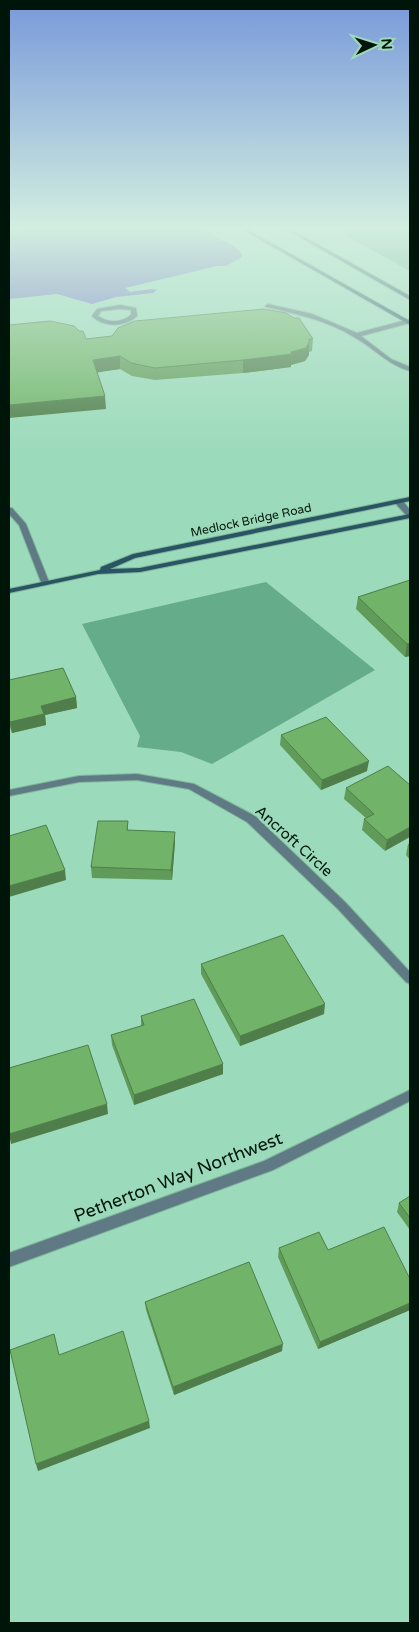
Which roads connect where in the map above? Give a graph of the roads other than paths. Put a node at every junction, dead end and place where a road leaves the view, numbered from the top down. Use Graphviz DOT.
graph roads {
  1 [pos="375,303"];
  2 [pos="268,306"];
  3 [pos="98,319"];
  4 [pos="409,322"];
  5 [pos="356,335"];
  6 [pos="410,368"];
  7 [pos="410,499"];
  8 [pos="399,502"];
  9 [pos="9,510"];
  10 [pos="410,515"];
  11 [pos="98,572"];
  12 [pos="45,582"];
  13 [pos="9,591"];
  14 [pos="9,793"];
  15 [pos="410,979"];
  16 [pos="410,1095"];
  17 [pos="9,1260"];
  1 -- 4 [label="main road"];
  2 -- 5 [label="street"];
  3 -- 3 [label="street"];
  4 -- 5 [label="street"];
  5 -- 6 [label="street"];
  7 -- 8 [label="main road, Medlock Bridge Road"];
  8 -- 10 [label="street"];
  8 -- 11 [label="main road, Medlock Bridge Road"];
  9 -- 12 [label="street"];
  10 -- 11 [label="main road, Medlock Bridge Road"];
  11 -- 12 [label="main road, Medlock Bridge Road"];
  12 -- 13 [label="main road, Medlock Bridge Road"];
  14 -- 15 [label="street, Ancroft Circle"];
  16 -- 17 [label="street, Petherton Way Northwest"];
}
